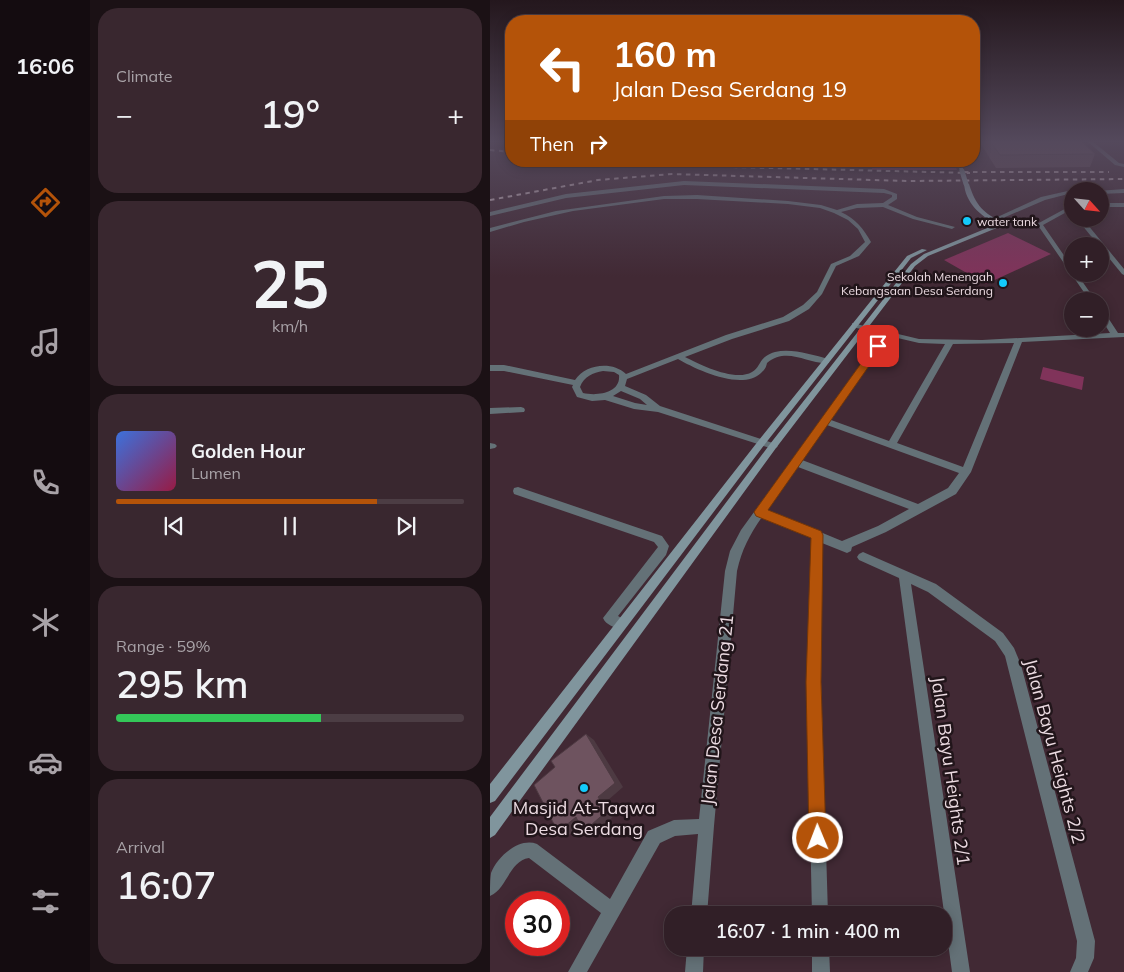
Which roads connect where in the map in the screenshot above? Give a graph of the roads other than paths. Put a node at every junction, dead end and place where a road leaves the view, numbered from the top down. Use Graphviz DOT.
graph roads {
  1 [pos="654,186"];
  2 [pos="768,186"];
  3 [pos="967,186"];
  4 [pos="1124,191"];
  5 [pos="1064,192"];
  6 [pos="1109,192"];
  7 [pos="1109,196"];
  8 [pos="1124,196"];
  9 [pos="1064,200"];
  10 [pos="1050,204"];
  11 [pos="884,205"];
  12 [pos="1109,205"];
  13 [pos="1122,206"];
  14 [pos="838,211"];
  15 [pos="1064,212"];
  16 [pos="490,214"];
  17 [pos="1018,217"];
  18 [pos="994,220"];
  19 [pos="1002,224"];
  20 [pos="952,227"];
  21 [pos="1087,228"];
  22 [pos="490,230"];
  23 [pos="1064,260"];
  24 [pos="1124,273"];
  25 [pos="1109,323"];
  26 [pos="855,325"];
  27 [pos="865,328"];
  28 [pos="887,334"];
  29 [pos="1120,336"];
  30 [pos="1019,339"];
  31 [pos="950,342"];
  32 [pos="678,356"];
  33 [pos="826,361"];
  34 [pos="490,368"];
  35 [pos="625,377"];
  36 [pos="577,382"];
  37 [pos="621,388"];
  38 [pos="606,397"];
  39 [pos="659,409"];
  40 [pos="521,410"];
  41 [pos="490,411"];
  42 [pos="825,422"];
  43 [pos="767,444"];
  44 [pos="891,446"];
  45 [pos="796,462"];
  46 [pos="966,472"];
  47 [pos="518,491"];
  48 [pos="920,509"];
  49 [pos="760,512"];
  50 [pos="817,535"];
  51 [pos="852,551"];
  52 [pos="904,575"];
  53 [pos="621,624"];
  54 [pos="490,796"];
  55 [pos="706,826"];
  56 [pos="490,830"];
  57 [pos="490,888"];
  58 [pos="700,906"];
  59 [pos="820,906"];
  60 [pos="612,912"];
  61 [pos="695,956"];
  62 [pos="821,956"];
  63 [pos="577,972"];
  64 [pos="694,972"];
  65 [pos="821,972"];
  66 [pos="961,972"];
  67 [pos="1079,972"];
  1 -- 16 [label="street"];
  2 -- 11 [label="street"];
  3 -- 18 [label="street, bridge"];
  4 -- 6 [label="street"];
  5 -- 18 [label="street"];
  7 -- 8 [label="street"];
  9 -- 10 [label="street"];
  11 -- 14 [label="street"];
  11 -- 20 [label="street"];
  12 -- 13 [label="street"];
  14 -- 22 [label="street"];
  14 -- 32 [label="street"];
  15 -- 23 [label="street"];
  17 -- 19 [label="street"];
  18 -- 19 [label="street"];
  18 -- 26 [label="street"];
  19 -- 27 [label="street"];
  21 -- 24 [label="street"];
  25 -- 29 [label="street"];
  26 -- 27 [label="street"];
  26 -- 33 [label="street"];
  27 -- 28 [label="street"];
  27 -- 43 [label="street"];
  28 -- 31 [label="street"];
  28 -- 42 [label="street, Jalan Desa Serdang 21"];
  29 -- 30 [label="street"];
  30 -- 31 [label="street"];
  30 -- 46 [label="street"];
  31 -- 44 [label="street"];
  32 -- 33 [label="street"];
  32 -- 35 [label="street"];
  33 -- 43 [label="street"];
  34 -- 36 [label="street"];
  35 -- 36 [label="street"];
  35 -- 37 [label="street"];
  36 -- 38 [label="street"];
  37 -- 38 [label="street"];
  37 -- 39 [label="street"];
  38 -- 39 [label="street"];
  39 -- 43 [label="street"];
  40 -- 41 [label="street"];
  42 -- 44 [label="street"];
  42 -- 45 [label="street, Jalan Desa Serdang 21"];
  43 -- 53 [label="street"];
  43 -- 56 [label="street"];
  44 -- 46 [label="street"];
  45 -- 48 [label="street"];
  45 -- 49 [label="street, Jalan Desa Serdang 21"];
  46 -- 48 [label="street"];
  47 -- 53 [label="street"];
  48 -- 51 [label="street"];
  49 -- 50 [label="street, Jalan Bayu Heights 2/2"];
  49 -- 55 [label="street, Jalan Desa Serdang 21"];
  50 -- 51 [label="street, Jalan Bayu Heights 2/2"];
  50 -- 59 [label="street"];
  51 -- 52 [label="street, Jalan Bayu Heights 2/2"];
  52 -- 66 [label="street, Jalan Bayu Heights 2/1"];
  52 -- 67 [label="street, Jalan Bayu Heights 2/2"];
  53 -- 54 [label="street"];
  55 -- 58 [label="street, Jalan Desa Serdang 21"];
  55 -- 60 [label="street"];
  57 -- 60 [label="street"];
  60 -- 63 [label="street"];
  61 -- 64 [label="street"];
  62 -- 65 [label="street"];
}
